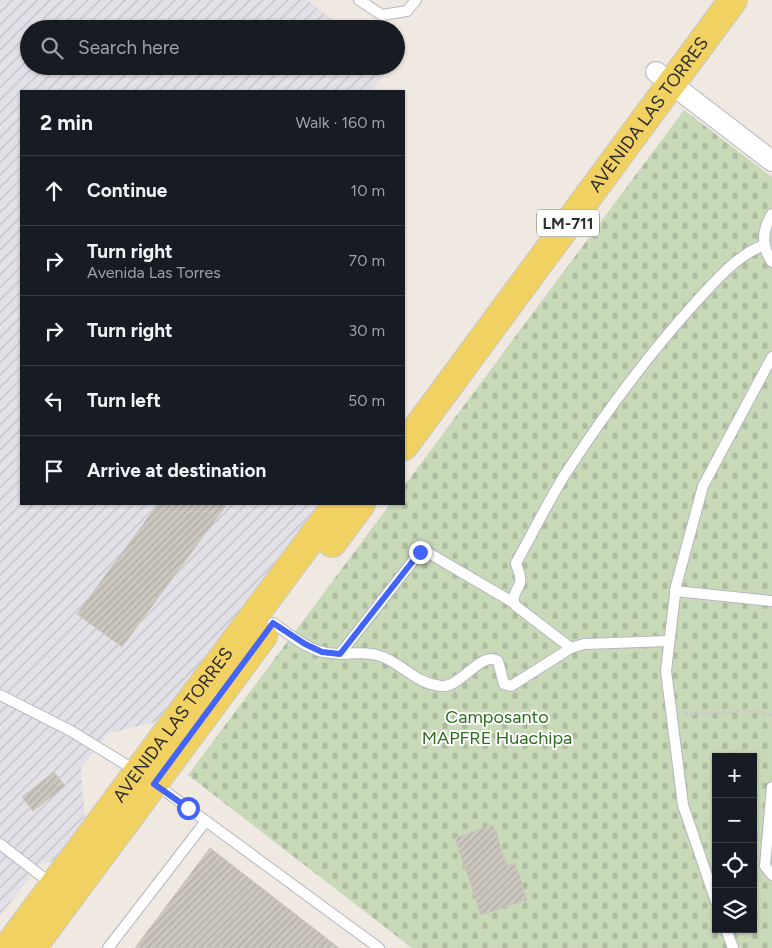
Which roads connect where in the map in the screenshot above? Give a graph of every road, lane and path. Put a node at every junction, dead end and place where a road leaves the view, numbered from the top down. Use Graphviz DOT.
graph roads {
  1 [pos="416,0"];
  2 [pos="710,0"];
  3 [pos="733,0"];
  4 [pos="363,1"];
  5 [pos="664,78"];
  6 [pos="772,161"];
  7 [pos="772,214"];
  8 [pos="764,246"];
  9 [pos="772,262"];
  10 [pos="772,357"];
  11 [pos="405,413"];
  12 [pos="405,445"];
  13 [pos="336,505"];
  14 [pos="360,505"];
  15 [pos="675,590"];
  16 [pos="772,601"];
  17 [pos="514,603"];
  18 [pos="273,623"];
  19 [pos="669,641"];
  20 [pos="571,648"];
  21 [pos="340,654"];
  22 [pos="1,695"];
  23 [pos="671,715"];
  24 [pos="772,715"];
  25 [pos="146,778"];
  26 [pos="772,787"];
  27 [pos="206,821"];
  28 [pos="0,844"];
  29 [pos="772,875"];
  30 [pos="54,886"];
  31 [pos="712,892"];
  32 [pos="727,933"];
  33 [pos="8,948"];
  34 [pos="32,948"];
  35 [pos="108,948"];
  36 [pos="379,948"];
  37 [pos="733,948"];
  1 -- 4 [label="lane"];
  2 -- 5 [label="main road, AVENIDA LAS TORRES / LM-711"];
  3 -- 5 [label="main road, AVENIDA LAS TORRES / LM-711"];
  5 -- 6 [label="street"];
  5 -- 11 [label="main road, AVENIDA LAS TORRES / LM-711"];
  5 -- 12 [label="main road, AVENIDA LAS TORRES / LM-711"];
  7 -- 8 [label="lane"];
  8 -- 9 [label="lane"];
  8 -- 17 [label="lane"];
  10 -- 15 [label="lane"];
  13 -- 25 [label="main road, AVENIDA LAS TORRES"];
  14 -- 18 [label="main road, AVENIDA LAS TORRES"];
  15 -- 16 [label="lane"];
  15 -- 19 [label="lane"];
  17 -- 20 [label="lane"];
  17 -- 21 [label="lane"];
  18 -- 21 [label="lane"];
  18 -- 25 [label="main road, AVENIDA LAS TORRES"];
  19 -- 20 [label="lane"];
  19 -- 23 [label="lane"];
  20 -- 21 [label="lane"];
  22 -- 25 [label="lane"];
  23 -- 24 [label="path"];
  23 -- 31 [label="lane"];
  25 -- 27 [label="lane"];
  25 -- 30 [label="main road, AVENIDA LAS TORRES"];
  25 -- 34 [label="main road, AVENIDA LAS TORRES"];
  26 -- 29 [label="lane"];
  27 -- 35 [label="lane"];
  27 -- 36 [label="lane"];
  28 -- 30 [label="lane"];
  30 -- 33 [label="main road, AVENIDA LAS TORRES"];
  32 -- 37 [label="lane"];
}
